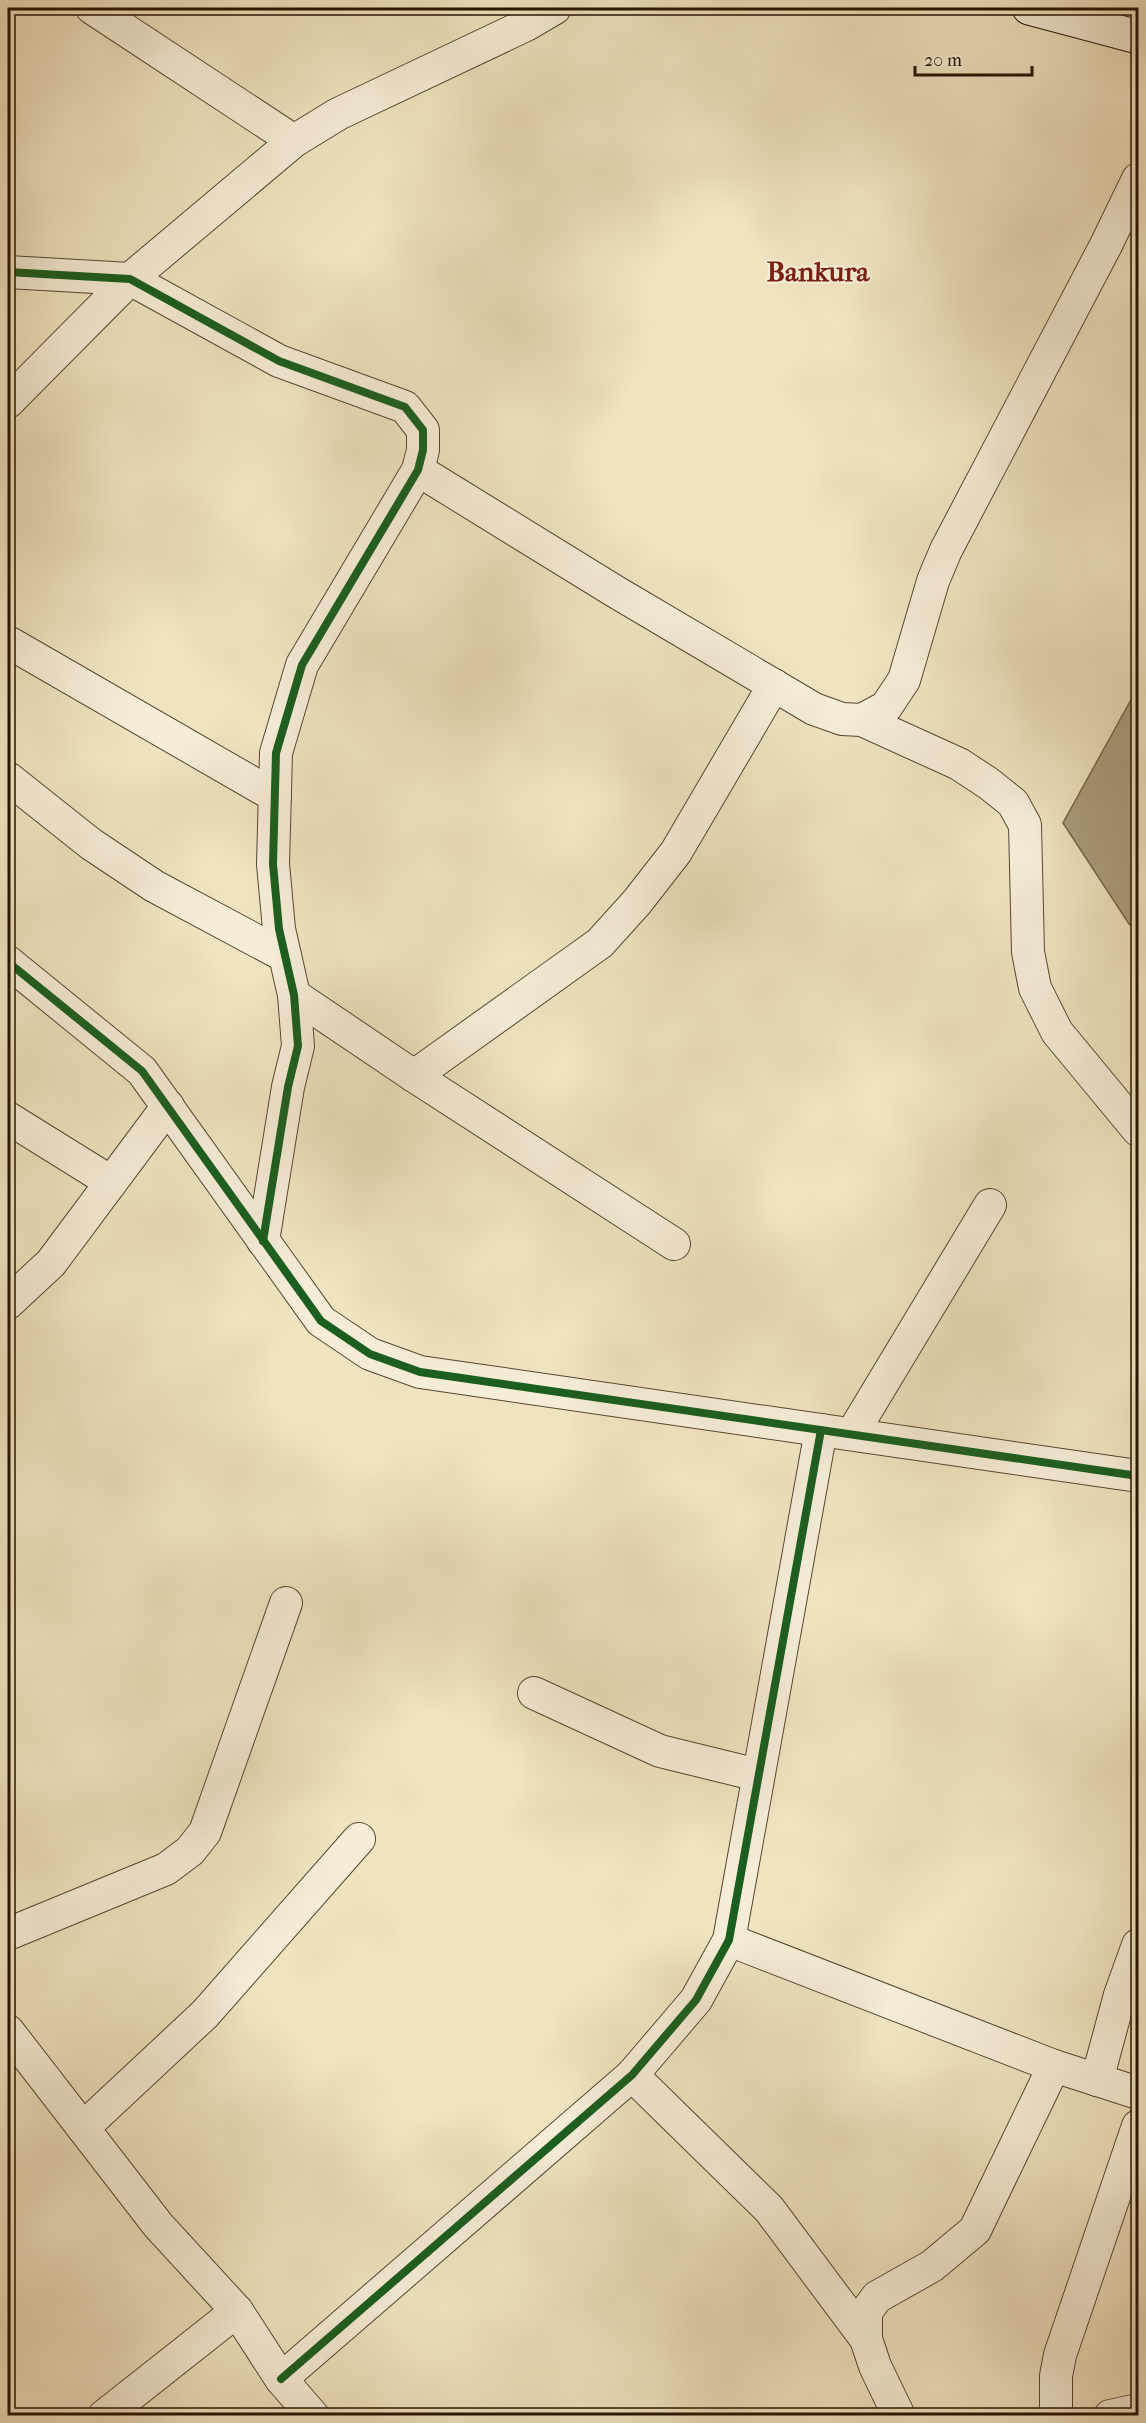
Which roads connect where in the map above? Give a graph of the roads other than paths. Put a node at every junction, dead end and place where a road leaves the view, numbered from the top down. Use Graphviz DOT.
graph roads {
  1 [pos="92,8"];
  2 [pos="555,8"];
  3 [pos="1029,8"];
  4 [pos="1138,37"];
  5 [pos="294,141"];
  6 [pos="1138,178"];
  7 [pos="8,272"];
  8 [pos="130,279"];
  9 [pos="8,402"];
  10 [pos="418,470"];
  11 [pos="8,642"];
  12 [pos="774,685"];
  13 [pos="862,720"];
  14 [pos="8,778"];
  15 [pos="275,796"];
  16 [pos="285,956"];
  17 [pos="8,962"];
  18 [pos="294,995"];
  19 [pos="414,1076"];
  20 [pos="168,1106"];
  21 [pos="8,1118"];
  22 [pos="1138,1130"];
  23 [pos="111,1182"];
  24 [pos="990,1205"];
  25 [pos="263,1241"];
  26 [pos="674,1244"];
  27 [pos="8,1303"];
  28 [pos="821,1430"];
  29 [pos="852,1434"];
  30 [pos="1138,1476"];
  31 [pos="286,1603"];
  32 [pos="534,1693"];
  33 [pos="758,1775"];
  34 [pos="359,1839"];
  35 [pos="8,1934"];
  36 [pos="729,1940"];
  37 [pos="1138,1945"];
  38 [pos="8,2031"];
  39 [pos="1054,2066"];
  40 [pos="632,2075"];
  41 [pos="1097,2080"];
  42 [pos="1138,2093"];
  43 [pos="1138,2126"];
  44 [pos="82,2128"];
  45 [pos="237,2311"];
  46 [pos="866,2339"];
  47 [pos="281,2379"];
  48 [pos="1138,2410"];
  49 [pos="104,2415"];
  50 [pos="313,2415"];
  51 [pos="899,2415"];
  52 [pos="1056,2415"];
  53 [pos="1110,2415"];
  1 -- 5 [label="street"];
  2 -- 5 [label="street"];
  3 -- 4 [label="street"];
  5 -- 8 [label="street"];
  6 -- 13 [label="street"];
  7 -- 8 [label="street"];
  8 -- 9 [label="street"];
  8 -- 10 [label="street"];
  10 -- 12 [label="street"];
  10 -- 15 [label="street"];
  11 -- 15 [label="street"];
  12 -- 13 [label="street"];
  12 -- 19 [label="street"];
  13 -- 22 [label="street"];
  14 -- 16 [label="street"];
  15 -- 16 [label="street"];
  16 -- 18 [label="street"];
  17 -- 20 [label="street"];
  18 -- 19 [label="street"];
  18 -- 25 [label="street"];
  19 -- 26 [label="street"];
  20 -- 23 [label="street"];
  20 -- 25 [label="street"];
  21 -- 23 [label="street"];
  23 -- 27 [label="street"];
  24 -- 29 [label="street"];
  25 -- 28 [label="street"];
  28 -- 29 [label="street"];
  28 -- 33 [label="street"];
  29 -- 30 [label="street"];
  31 -- 35 [label="street"];
  32 -- 33 [label="street"];
  33 -- 36 [label="street"];
  34 -- 44 [label="street"];
  36 -- 39 [label="street"];
  36 -- 40 [label="street"];
  37 -- 41 [label="street"];
  38 -- 44 [label="street"];
  39 -- 41 [label="street"];
  39 -- 46 [label="street"];
  40 -- 46 [label="street"];
  40 -- 47 [label="street"];
  41 -- 42 [label="street"];
  43 -- 52 [label="street"];
  44 -- 45 [label="street"];
  45 -- 47 [label="street"];
  45 -- 49 [label="street"];
  46 -- 51 [label="street"];
  47 -- 50 [label="street"];
  48 -- 53 [label="street"];
}
